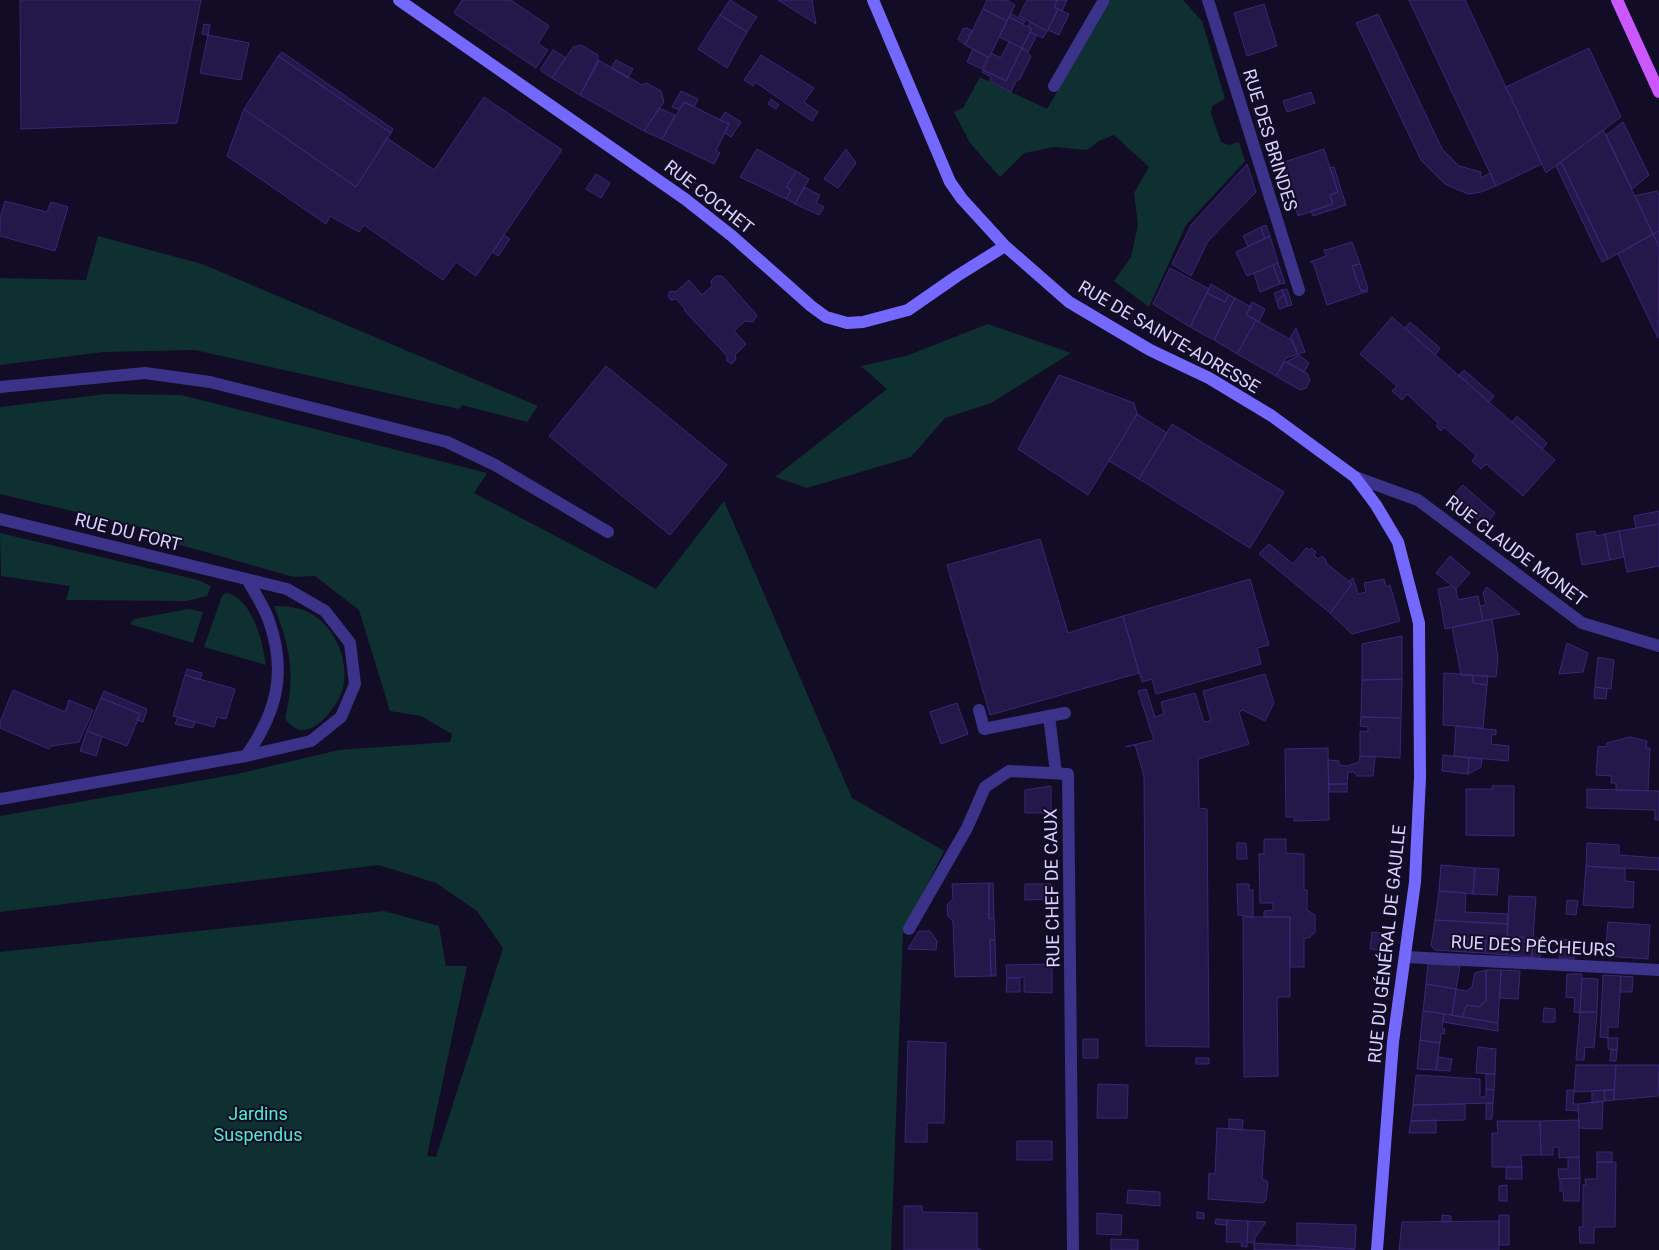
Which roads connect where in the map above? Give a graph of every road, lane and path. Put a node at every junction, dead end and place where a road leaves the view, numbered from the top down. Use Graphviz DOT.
graph roads {
  1 [pos="399,0"];
  2 [pos="873,0"];
  3 [pos="1104,0"];
  4 [pos="1208,0"];
  5 [pos="1617,0"];
  6 [pos="1054,86"];
  7 [pos="1659,92"];
  8 [pos="1005,246"];
  9 [pos="1299,290"];
  10 [pos="0,387"];
  11 [pos="1356,477"];
  12 [pos="0,519"];
  13 [pos="608,532"];
  14 [pos="247,579"];
  15 [pos="1659,646"];
  16 [pos="979,710"];
  17 [pos="1065,714"];
  18 [pos="1049,716"];
  19 [pos="246,756"];
  20 [pos="1056,773"];
  21 [pos="0,799"];
  22 [pos="909,928"];
  23 [pos="1406,957"];
  24 [pos="1659,970"];
  25 [pos="1073,1250"];
  26 [pos="1376,1250"];
  1 -- 8 [label="main road, RUE COCHET"];
  2 -- 8 [label="main road, RUE DE SAINTE-ADRESSE"];
  3 -- 6 [label="street"];
  4 -- 9 [label="street, RUE DES BRINDES"];
  5 -- 7 [label="main road"];
  8 -- 11 [label="main road, RUE DE SAINTE-ADRESSE"];
  10 -- 13 [label="street"];
  11 -- 15 [label="street, RUE CLAUDE MONET"];
  11 -- 23 [label="main road, RUE DU GÉNÉRAL DE GAULLE"];
  12 -- 14 [label="street, RUE DU FORT"];
  14 -- 19 [label="street"];
  14 -- 19 [label="street, RUE DU FORT"];
  16 -- 18 [label="street"];
  17 -- 18 [label="street"];
  18 -- 20 [label="street"];
  19 -- 21 [label="street, RUE DU FORT"];
  20 -- 22 [label="street"];
  20 -- 25 [label="street, RUE CHEF DE CAUX"];
  23 -- 24 [label="street, RUE DES PÊCHEURS"];
  23 -- 26 [label="main road, RUE DU GÉNÉRAL DE GAULLE"];
}
